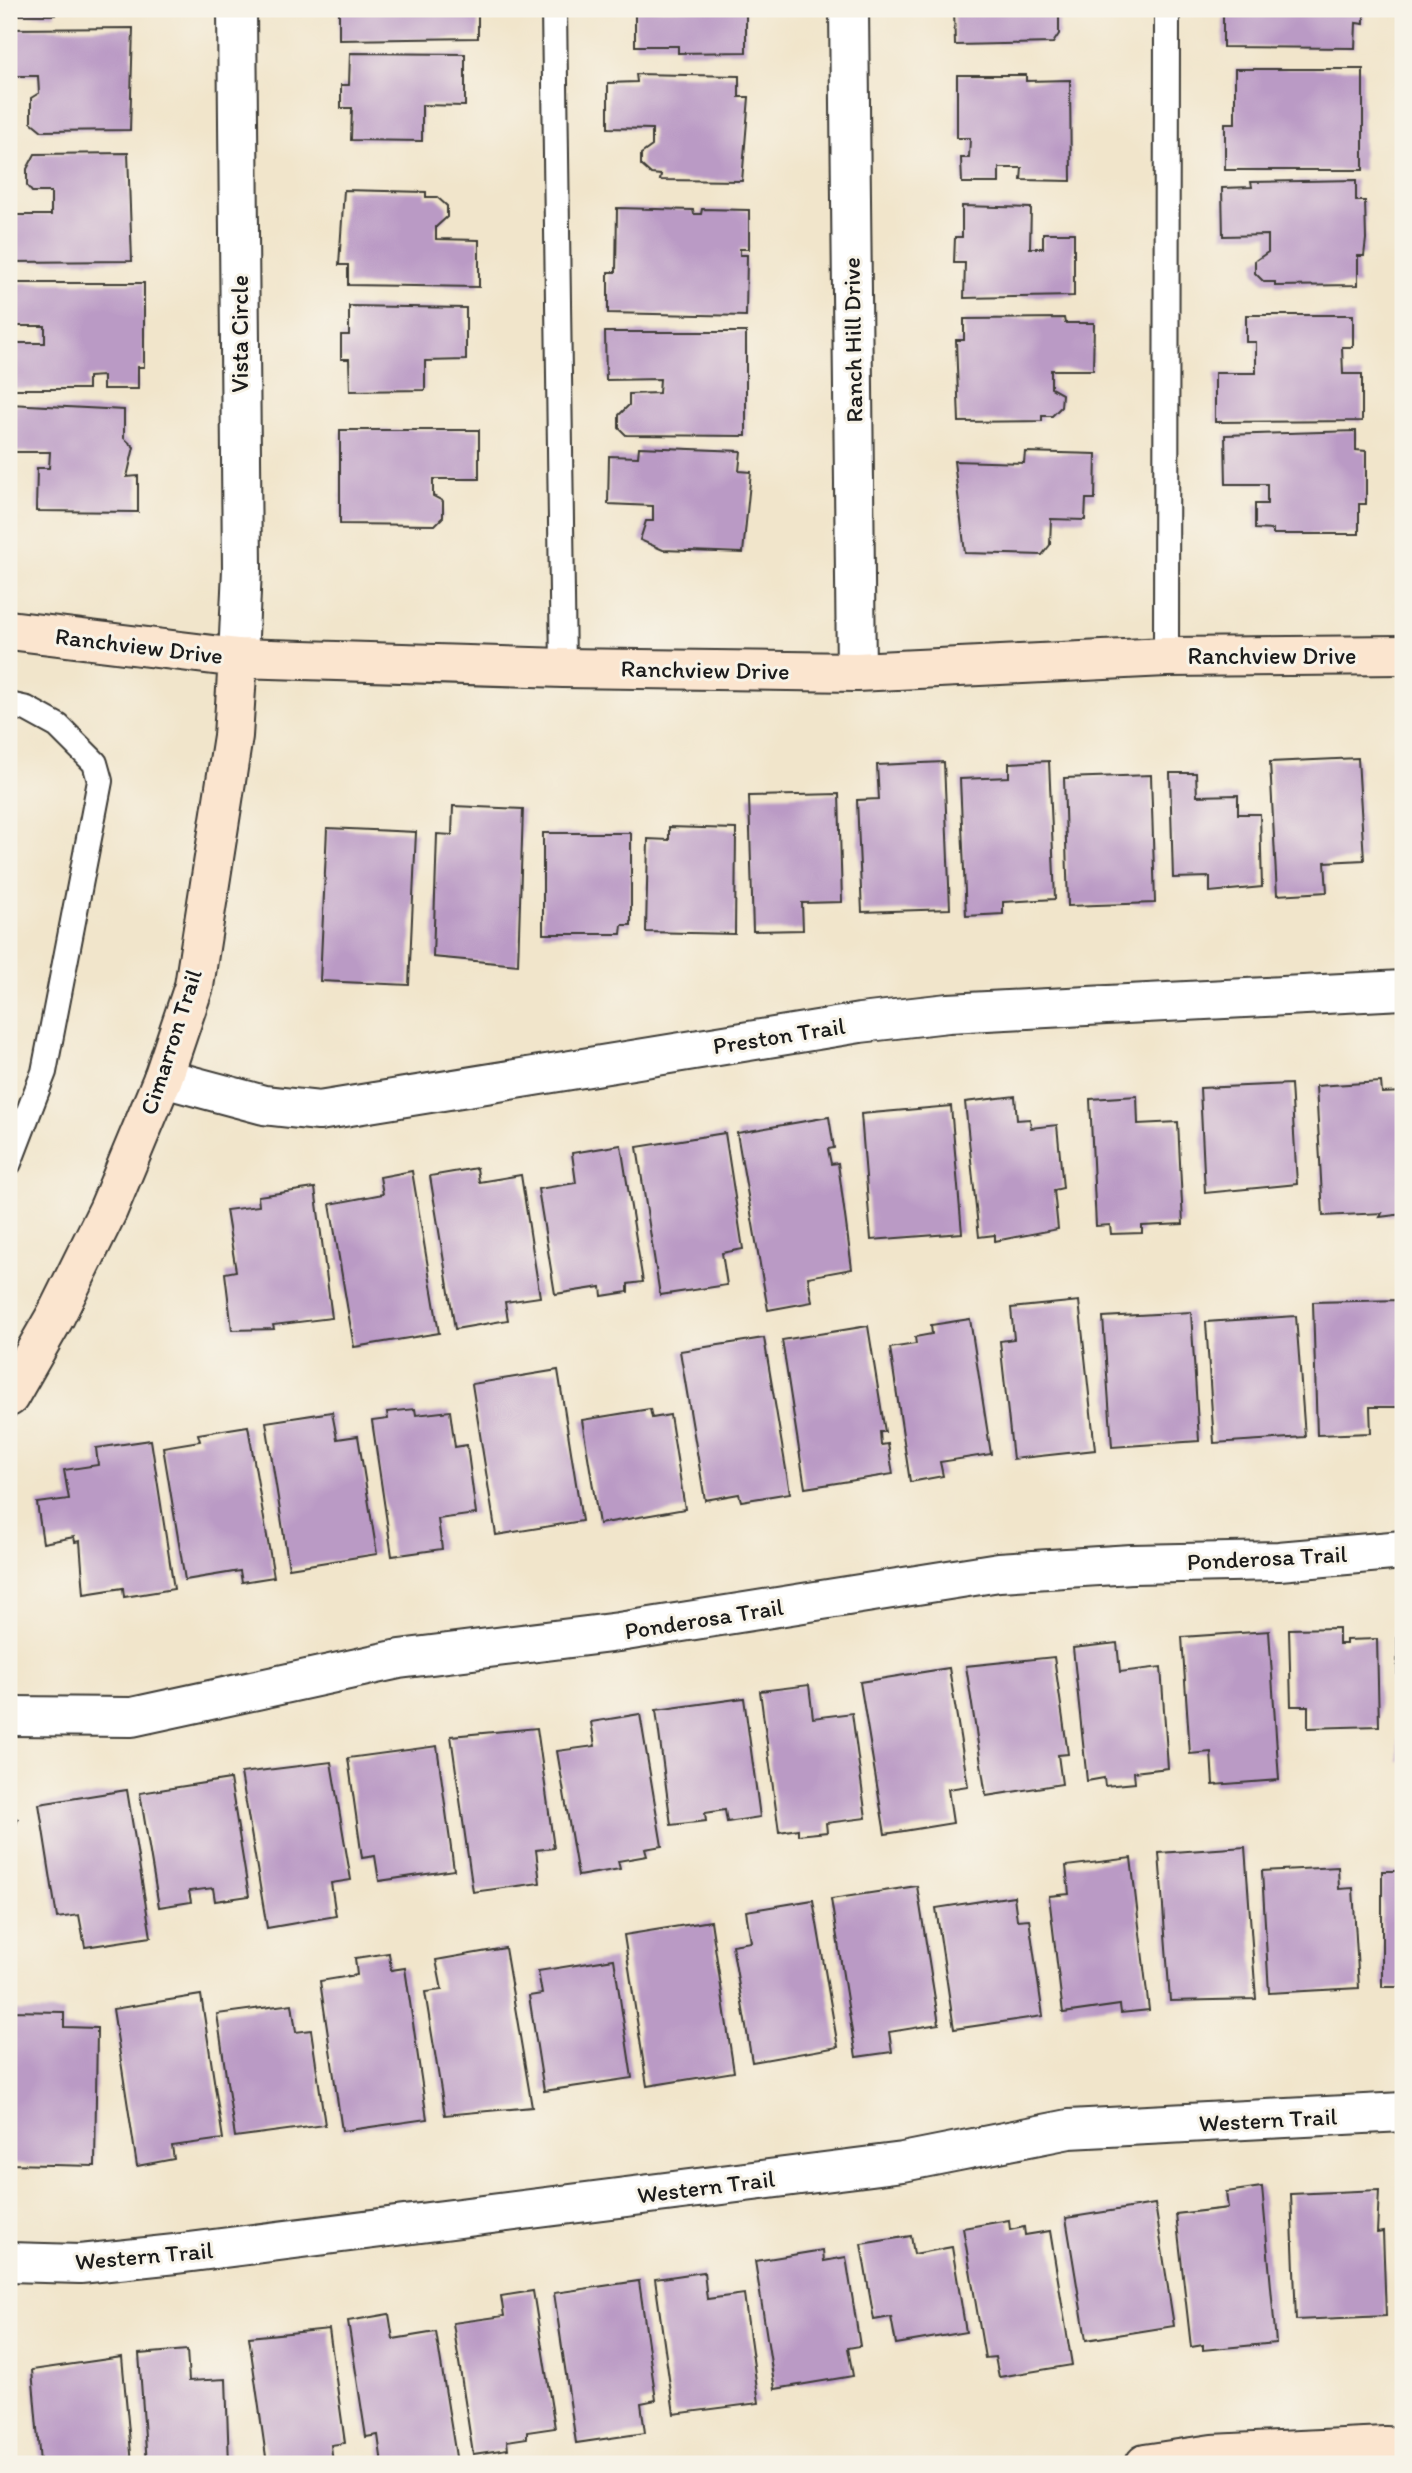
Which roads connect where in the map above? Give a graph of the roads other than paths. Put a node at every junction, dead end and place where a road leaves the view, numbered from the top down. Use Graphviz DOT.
graph roads {
  1 [pos="237,9"];
  2 [pos="554,9"];
  3 [pos="849,9"];
  4 [pos="1167,9"];
  5 [pos="9,630"];
  6 [pos="1403,655"];
  7 [pos="1166,657"];
  8 [pos="237,658"];
  9 [pos="563,668"];
  10 [pos="856,672"];
  11 [pos="9,705"];
  12 [pos="1403,990"];
  13 [pos="163,1078"];
  14 [pos="9,1163"];
  15 [pos="9,1397"];
  16 [pos="1403,1549"];
  17 [pos="9,1716"];
  18 [pos="1403,2112"];
  19 [pos="9,2262"];
  20 [pos="1403,2447"];
  21 [pos="1145,2464"];
  1 -- 8 [label="street, Vista Circle"];
  2 -- 9 [label="lane"];
  3 -- 10 [label="street, Ranch Hill Drive"];
  4 -- 7 [label="lane"];
  5 -- 8 [label="street, Ranchview Drive"];
  6 -- 7 [label="street, Ranchview Drive"];
  7 -- 10 [label="street, Ranchview Drive"];
  8 -- 9 [label="street, Ranchview Drive"];
  8 -- 13 [label="street, Cimarron Trail"];
  9 -- 10 [label="street, Ranchview Drive"];
  11 -- 14 [label="lane"];
  12 -- 13 [label="street, Preston Trail"];
  13 -- 15 [label="street, Cimarron Trail"];
  16 -- 17 [label="street, Ponderosa Trail"];
  18 -- 19 [label="street, Western Trail"];
  20 -- 21 [label="street"];
}
